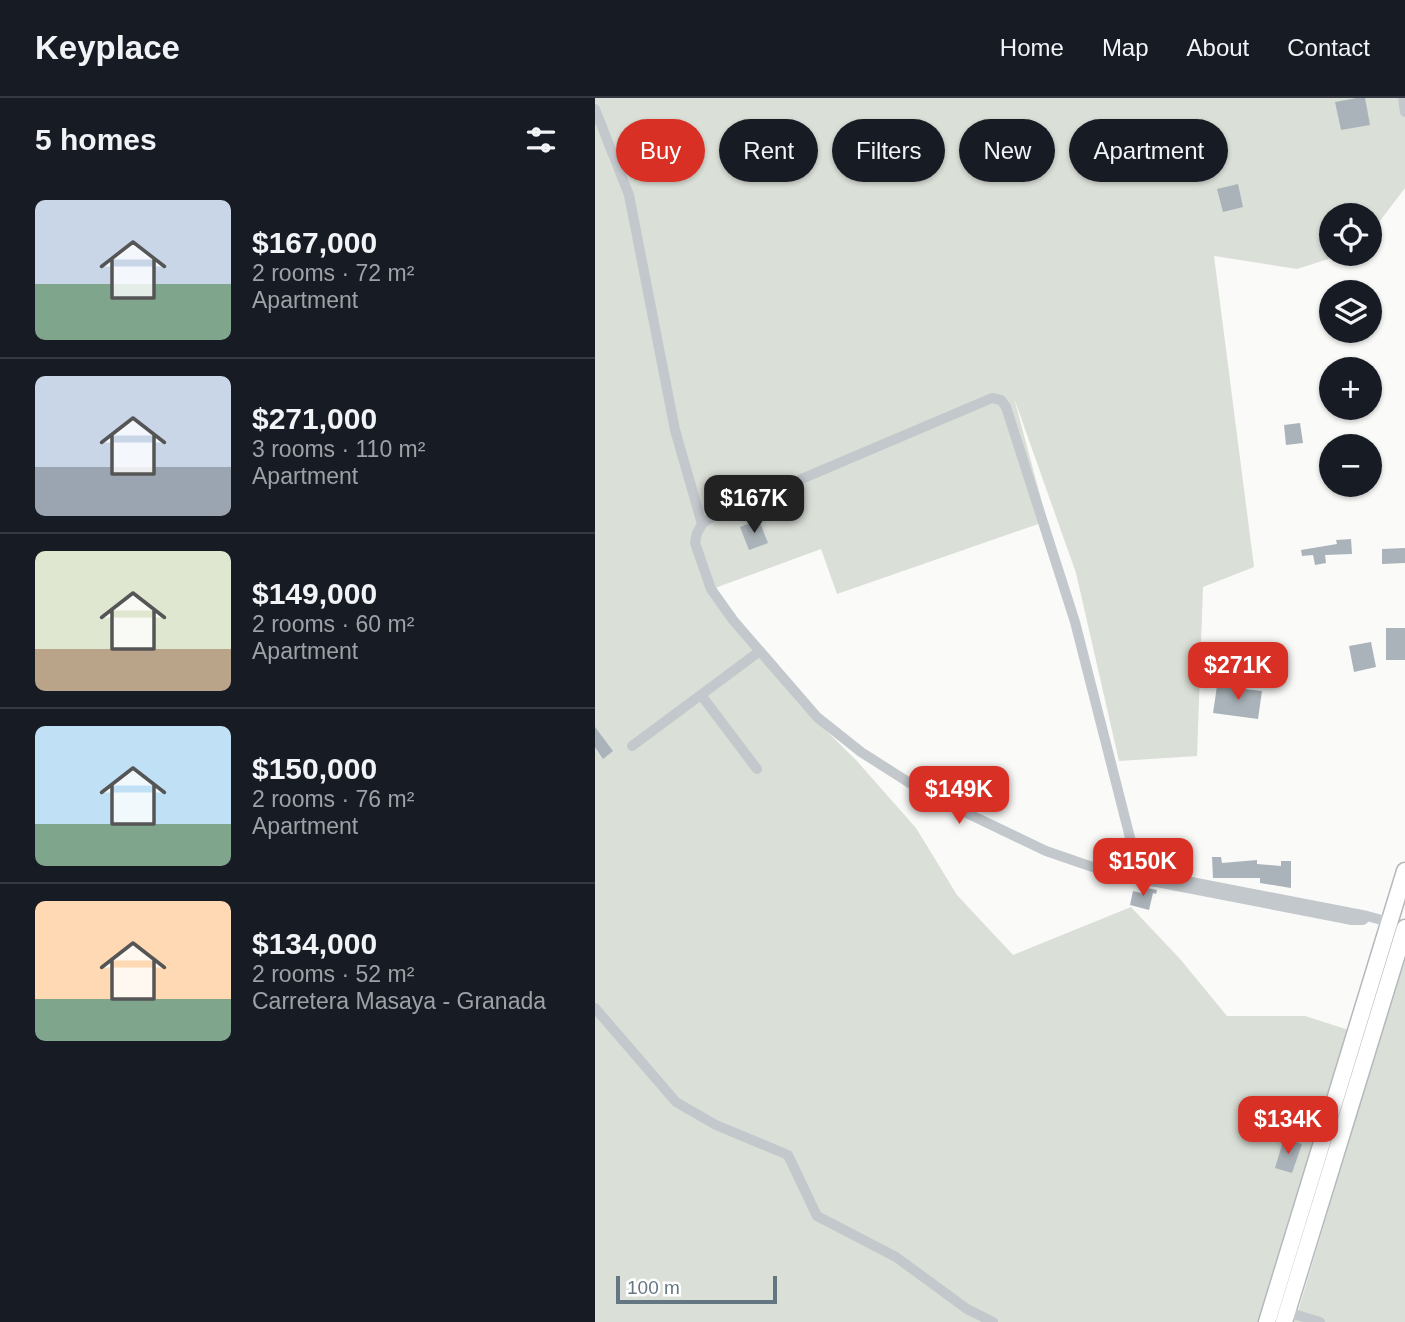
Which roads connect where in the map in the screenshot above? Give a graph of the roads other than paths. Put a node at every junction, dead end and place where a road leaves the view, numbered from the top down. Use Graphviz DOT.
graph roads {
  1 [pos="1403,98"];
  2 [pos="595,109"];
  3 [pos="1405,112"];
  4 [pos="702,524"];
  5 [pos="760,651"];
  6 [pos="701,695"];
  7 [pos="632,746"];
  8 [pos="757,769"];
  9 [pos="1405,871"];
  10 [pos="1367,916"];
  11 [pos="1389,922"];
  12 [pos="1405,928"];
  13 [pos="595,1008"];
  14 [pos="967,1309"];
  15 [pos="1285,1317"];
  16 [pos="964,1322"];
  17 [pos="993,1322"];
  18 [pos="1266,1322"];
  19 [pos="1320,1322"];
  1 -- 3 [label="street"];
  2 -- 4 [label="street"];
  4 -- 5 [label="street"];
  4 -- 10 [label="street"];
  5 -- 6 [label="street"];
  5 -- 10 [label="street"];
  6 -- 7 [label="street"];
  6 -- 8 [label="street"];
  9 -- 11 [label="highway"];
  10 -- 11 [label="street"];
  11 -- 18 [label="highway"];
  12 -- 15 [label="highway"];
  13 -- 14 [label="street"];
  14 -- 16 [label="street"];
  14 -- 17 [label="street"];
  15 -- 19 [label="street"];
}
